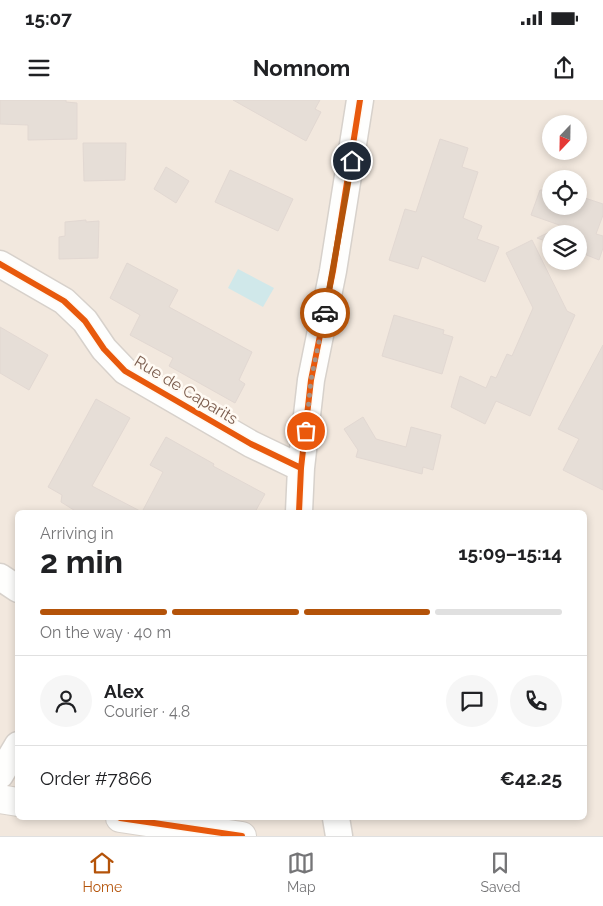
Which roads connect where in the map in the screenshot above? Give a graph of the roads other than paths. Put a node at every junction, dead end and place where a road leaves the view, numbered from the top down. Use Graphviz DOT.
graph roads {
  1 [pos="360,100"];
  2 [pos="0,264"];
  3 [pos="302,468"];
  4 [pos="298,510"];
  5 [pos="0,577"];
  6 [pos="15,587"];
  7 [pos="15,750"];
  8 [pos="0,775"];
  9 [pos="0,799"];
  10 [pos="15,802"];
  11 [pos="134,820"];
  12 [pos="336,820"];
  13 [pos="242,836"];
  14 [pos="339,836"];
  1 -- 3 [label="street"];
  2 -- 3 [label="street, Rue de Caparits"];
  3 -- 4 [label="street"];
  5 -- 6 [label="street"];
  7 -- 8 [label="street"];
  9 -- 10 [label="street"];
  11 -- 13 [label="street"];
  12 -- 14 [label="street"];
}
